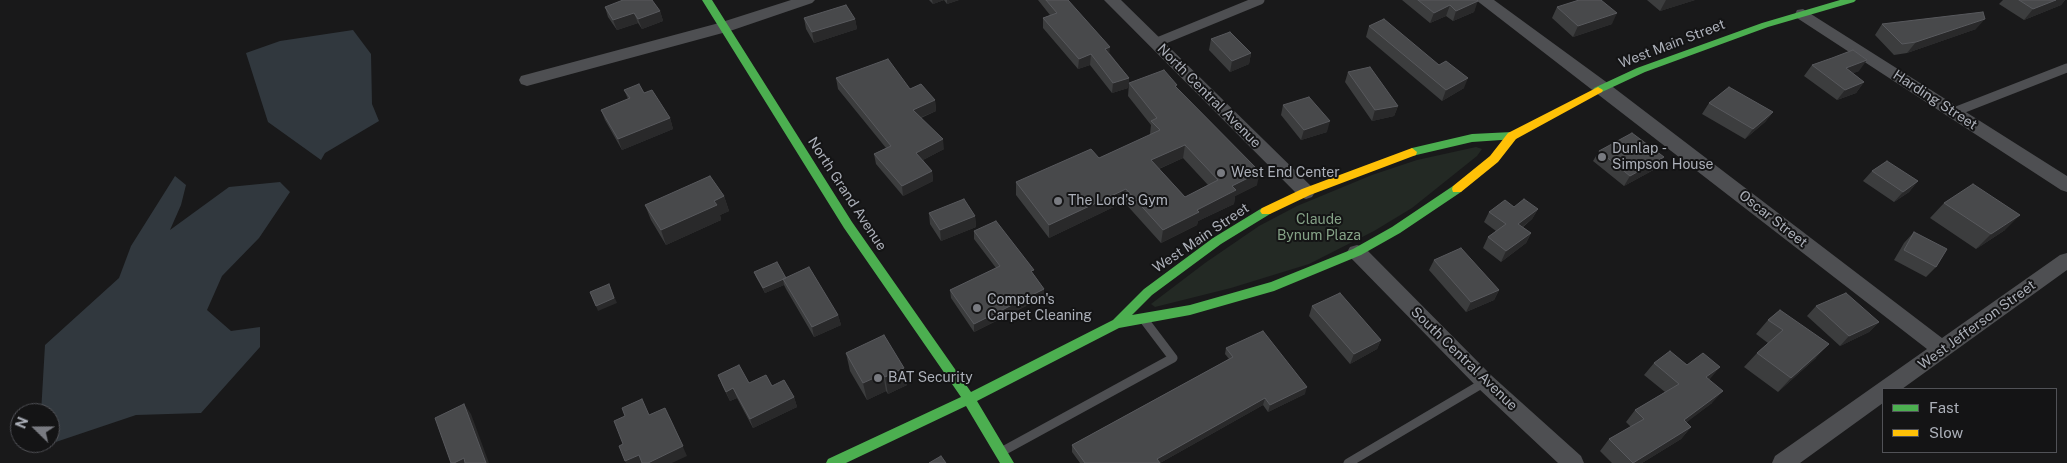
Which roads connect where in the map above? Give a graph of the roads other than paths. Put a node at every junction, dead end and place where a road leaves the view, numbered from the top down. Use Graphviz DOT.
graph roads {
  1 [pos="707,0"];
  2 [pos="807,0"];
  3 [pos="1112,0"];
  4 [pos="1260,0"];
  5 [pos="1484,0"];
  6 [pos="1852,0"];
  7 [pos="1803,14"];
  8 [pos="724,27"];
  9 [pos="1156,43"];
  10 [pos="2067,68"];
  11 [pos="528,80"];
  12 [pos="1603,88"];
  13 [pos="1954,112"];
  14 [pos="1512,136"];
  15 [pos="2067,185"];
  16 [pos="1306,192"];
  17 [pos="1357,252"];
  18 [pos="2067,260"];
  19 [pos="1143,320"];
  20 [pos="1117,324"];
  21 [pos="1942,349"];
  22 [pos="1485,382"];
  23 [pos="1887,388"];
  24 [pos="1882,393"];
  25 [pos="968,399"];
  26 [pos="1000,452"];
  27 [pos="833,463"];
  28 [pos="1007,463"];
  29 [pos="1348,463"];
  30 [pos="1573,463"];
  31 [pos="1783,463"];
  1 -- 8 [label="main road, North Grand Avenue"];
  2 -- 8 [label="street"];
  3 -- 9 [label="street, North Central Avenue"];
  4 -- 9 [label="lane"];
  5 -- 12 [label="street"];
  6 -- 7 [label="main road, West Main Street"];
  7 -- 12 [label="main road, West Main Street"];
  7 -- 13 [label="street, Harding Street"];
  8 -- 11 [label="street"];
  8 -- 25 [label="main road, North Grand Avenue"];
  9 -- 16 [label="street, North Central Avenue"];
  10 -- 13 [label="lane"];
  12 -- 14 [label="main road, West Main Street"];
  12 -- 21 [label="street, Oscar Street"];
  13 -- 15 [label="street, Harding Street"];
  14 -- 16 [label="main road, West Main Street"];
  14 -- 17 [label="main road, West Main Street"];
  16 -- 20 [label="main road, West Main Street"];
  17 -- 19 [label="main road, West Main Street"];
  17 -- 22 [label="street, South Central Avenue"];
  18 -- 21 [label="street, West Jefferson Street"];
  19 -- 20 [label="main road, West Main Street"];
  19 -- 26 [label="lane"];
  20 -- 25 [label="main road, West Main Street"];
  21 -- 23 [label="street, West Jefferson Street"];
  22 -- 29 [label="lane"];
  22 -- 30 [label="street, South Central Avenue"];
  24 -- 31 [label="street"];
  25 -- 26 [label="main road, North Grand Avenue"];
  25 -- 27 [label="main road, West Main Street"];
  26 -- 28 [label="main road, North Grand Avenue"];
}
